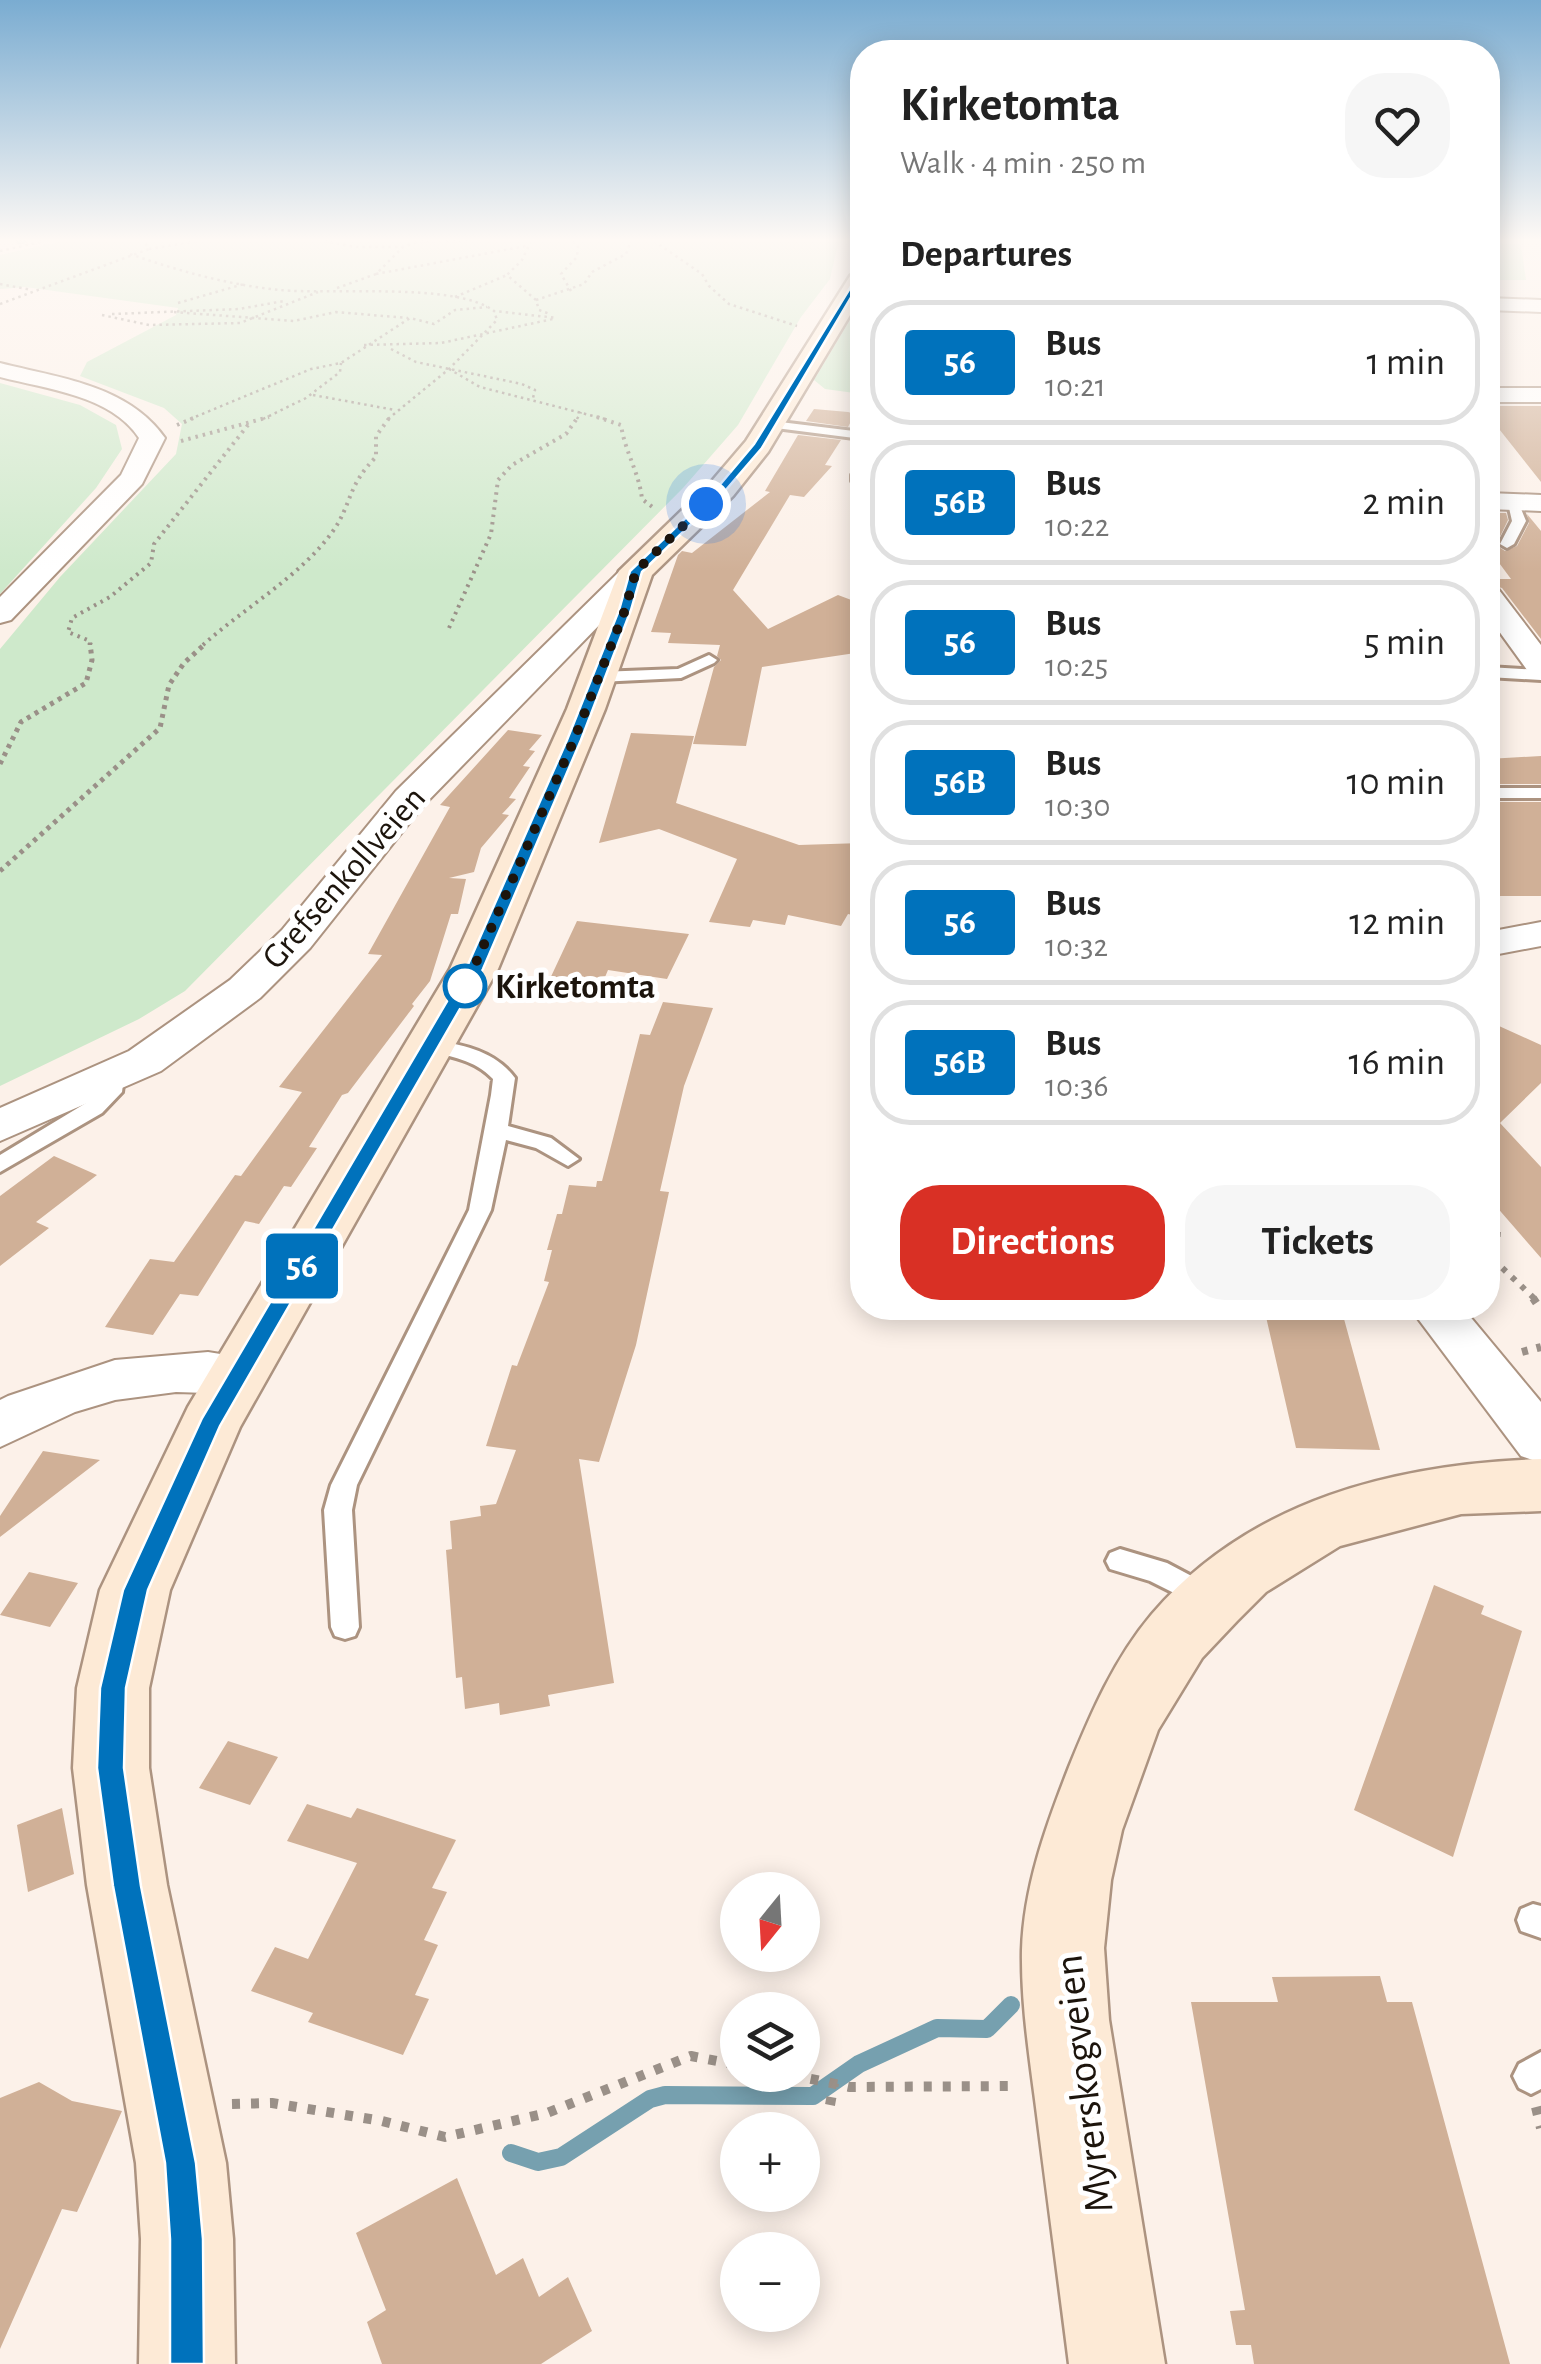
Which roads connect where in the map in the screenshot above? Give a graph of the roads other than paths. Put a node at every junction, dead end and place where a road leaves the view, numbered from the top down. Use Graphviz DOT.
graph roads {
  1 [pos="814,351"];
  2 [pos="0,370"];
  3 [pos="1500,395"];
  4 [pos="1541,395"];
  5 [pos="772,425"];
  6 [pos="850,433"];
  7 [pos="1500,502"];
  8 [pos="1541,503"];
  9 [pos="1507,544"];
  10 [pos="630,576"];
  11 [pos="0,614"];
  12 [pos="1500,618"];
  13 [pos="709,660"];
  14 [pos="1541,671"];
  15 [pos="1500,672"];
  16 [pos="599,677"];
  17 [pos="1500,793"];
  18 [pos="1541,793"];
  19 [pos="1541,934"];
  20 [pos="1500,942"];
  21 [pos="432,1046"];
  22 [pos="113,1077"];
  23 [pos="0,1126"];
  24 [pos="495,1131"];
  25 [pos="568,1159"];
  26 [pos="0,1165"];
  27 [pos="1445,1320"];
  28 [pos="239,1374"];
  29 [pos="0,1426"];
  30 [pos="1541,1441"];
  31 [pos="1541,1485"];
  32 [pos="1120,1561"];
  33 [pos="1212,1600"];
  34 [pos="345,1627"];
  35 [pos="187,2364"];
  36 [pos="1116,2364"];
  1 -- 5 [label="street, Grefsenkollveien"];
  2 -- 11 [label="street"];
  3 -- 4 [label="street"];
  5 -- 6 [label="lane"];
  5 -- 10 [label="street, Grefsenkollveien"];
  7 -- 8 [label="street"];
  7 -- 9 [label="lane"];
  10 -- 16 [label="street"];
  10 -- 22 [label="street, Grefsenkollveien"];
  12 -- 14 [label="street"];
  13 -- 16 [label="lane"];
  14 -- 15 [label="lane"];
  16 -- 21 [label="street"];
  17 -- 18 [label="lane"];
  19 -- 20 [label="street"];
  21 -- 24 [label="lane"];
  21 -- 28 [label="street"];
  22 -- 23 [label="street, Grefsenkollveien"];
  22 -- 26 [label="lane"];
  24 -- 25 [label="lane"];
  24 -- 34 [label="lane"];
  27 -- 30 [label="street"];
  28 -- 29 [label="street"];
  28 -- 35 [label="street"];
  31 -- 33 [label="street, Myrerskogveien"];
  32 -- 33 [label="lane"];
  33 -- 36 [label="street, Myrerskogveien"];
}
